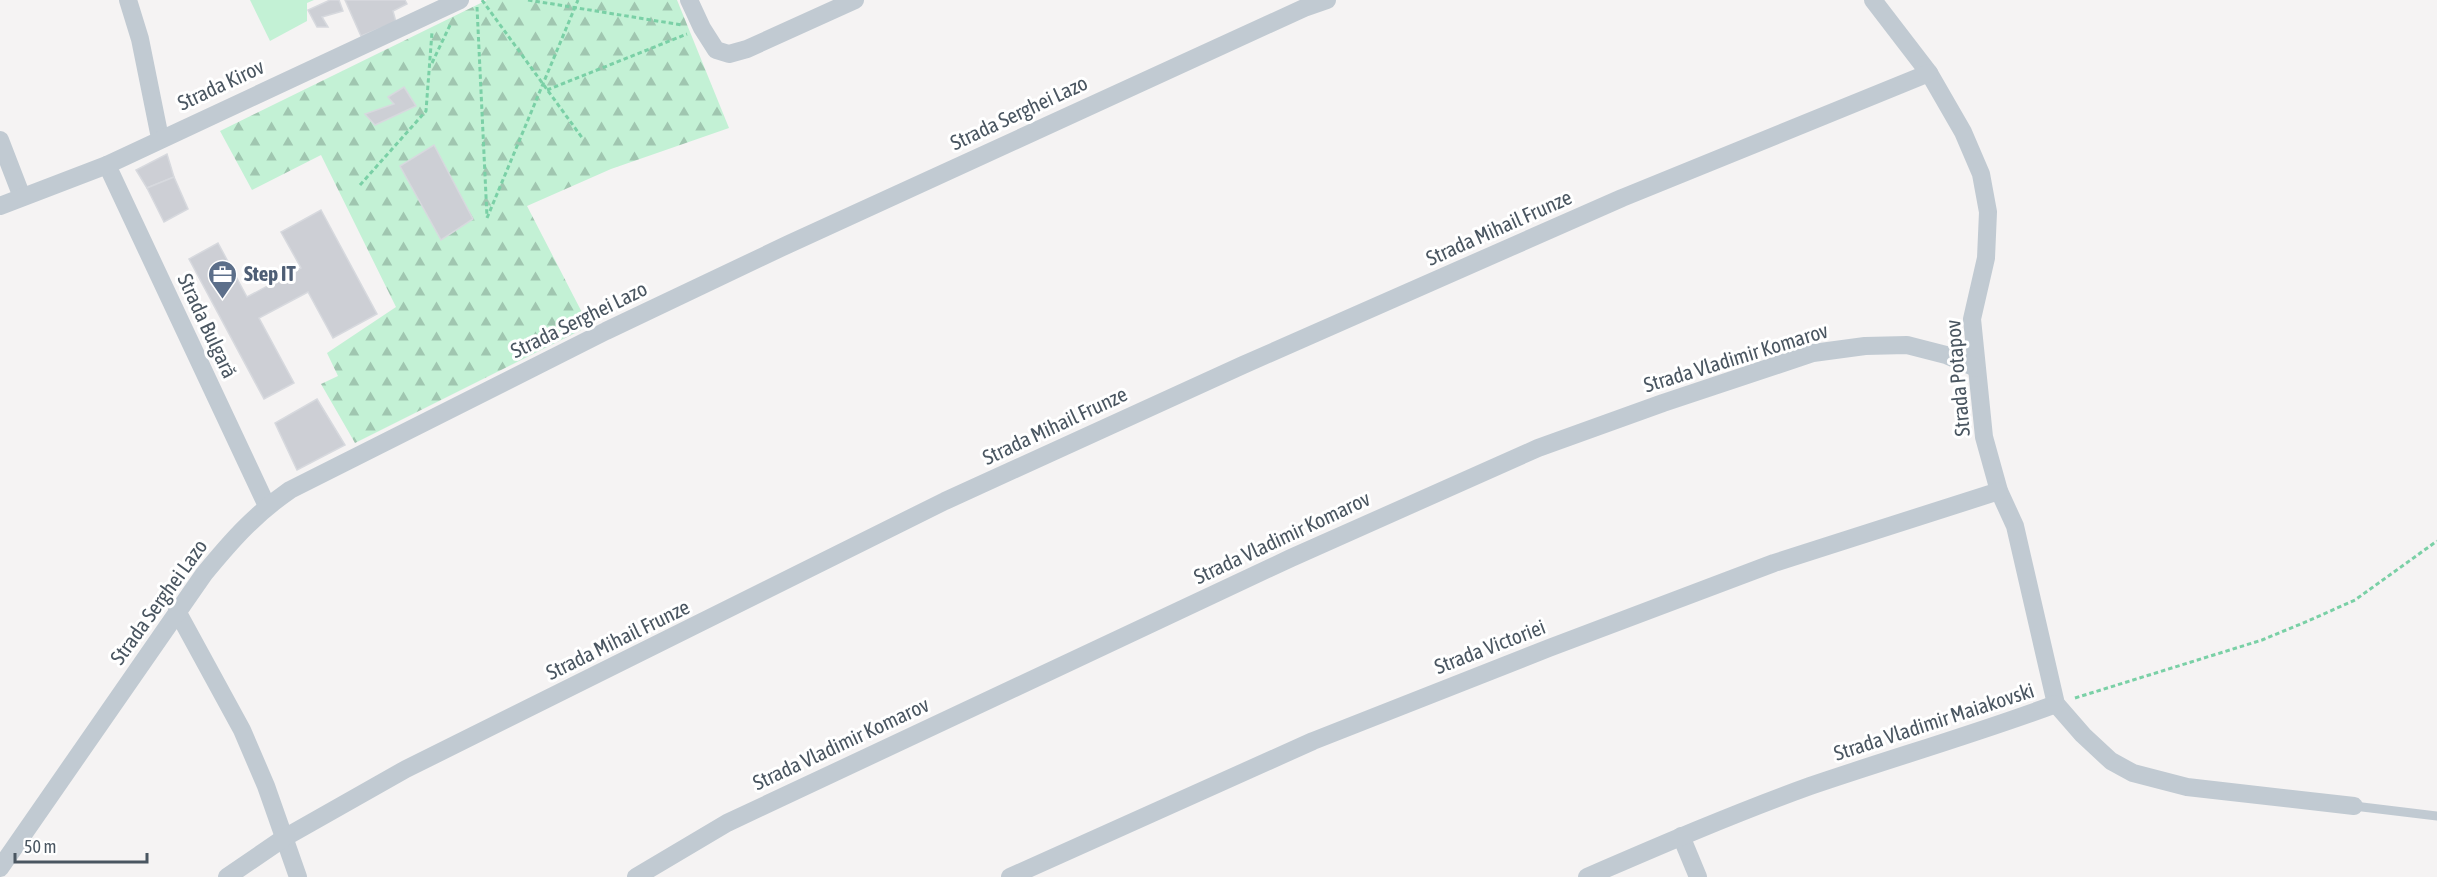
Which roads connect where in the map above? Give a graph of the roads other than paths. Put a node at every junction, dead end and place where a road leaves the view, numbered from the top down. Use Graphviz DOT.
graph roads {
  1 [pos="128,0"];
  2 [pos="460,0"];
  3 [pos="688,0"];
  4 [pos="855,0"];
  5 [pos="1327,0"];
  6 [pos="1874,0"];
  7 [pos="1301,4"];
  8 [pos="1929,73"];
  9 [pos="160,138"];
  10 [pos="0,140"];
  11 [pos="107,165"];
  12 [pos="22,197"];
  13 [pos="0,206"];
  14 [pos="1976,368"];
  15 [pos="1999,491"];
  16 [pos="267,506"];
  17 [pos="177,611"];
  18 [pos="2056,704"];
  19 [pos="2354,806"];
  20 [pos="2437,816"];
  21 [pos="1681,836"];
  22 [pos="284,838"];
  23 [pos="3,856"];
  24 [pos="227,877"];
  25 [pos="298,877"];
  26 [pos="636,877"];
  27 [pos="1010,877"];
  28 [pos="1587,877"];
  29 [pos="1698,877"];
  1 -- 9 [label="street"];
  2 -- 9 [label="street, Strada Kirov"];
  3 -- 4 [label="street"];
  5 -- 7 [label="street, Strada Serghei Lazo"];
  6 -- 8 [label="street, Strada Potapov"];
  7 -- 16 [label="street, Strada Serghei Lazo"];
  8 -- 14 [label="street, Strada Potapov"];
  8 -- 22 [label="street, Strada Mihail Frunze"];
  9 -- 11 [label="street, Strada Kirov"];
  10 -- 12 [label="street"];
  11 -- 12 [label="street, Strada Kirov"];
  11 -- 16 [label="street, Strada Bulgară"];
  12 -- 13 [label="street, Strada Kirov"];
  14 -- 15 [label="street, Strada Potapov"];
  14 -- 26 [label="street, Strada Vladimir Komarov"];
  15 -- 18 [label="street, Strada Potapov"];
  15 -- 27 [label="street, Strada Victoriei"];
  16 -- 17 [label="street, Strada Serghei Lazo"];
  17 -- 22 [label="street"];
  17 -- 23 [label="street, Strada Serghei Lazo"];
  18 -- 19 [label="street, Strada Vladimir Maiakovski"];
  18 -- 21 [label="street, Strada Vladimir Maiakovski"];
  19 -- 20 [label="lane"];
  21 -- 28 [label="street, Strada Vladimir Maiakovski"];
  21 -- 29 [label="street"];
  22 -- 24 [label="street, Strada Mihail Frunze"];
  22 -- 25 [label="street"];
}
